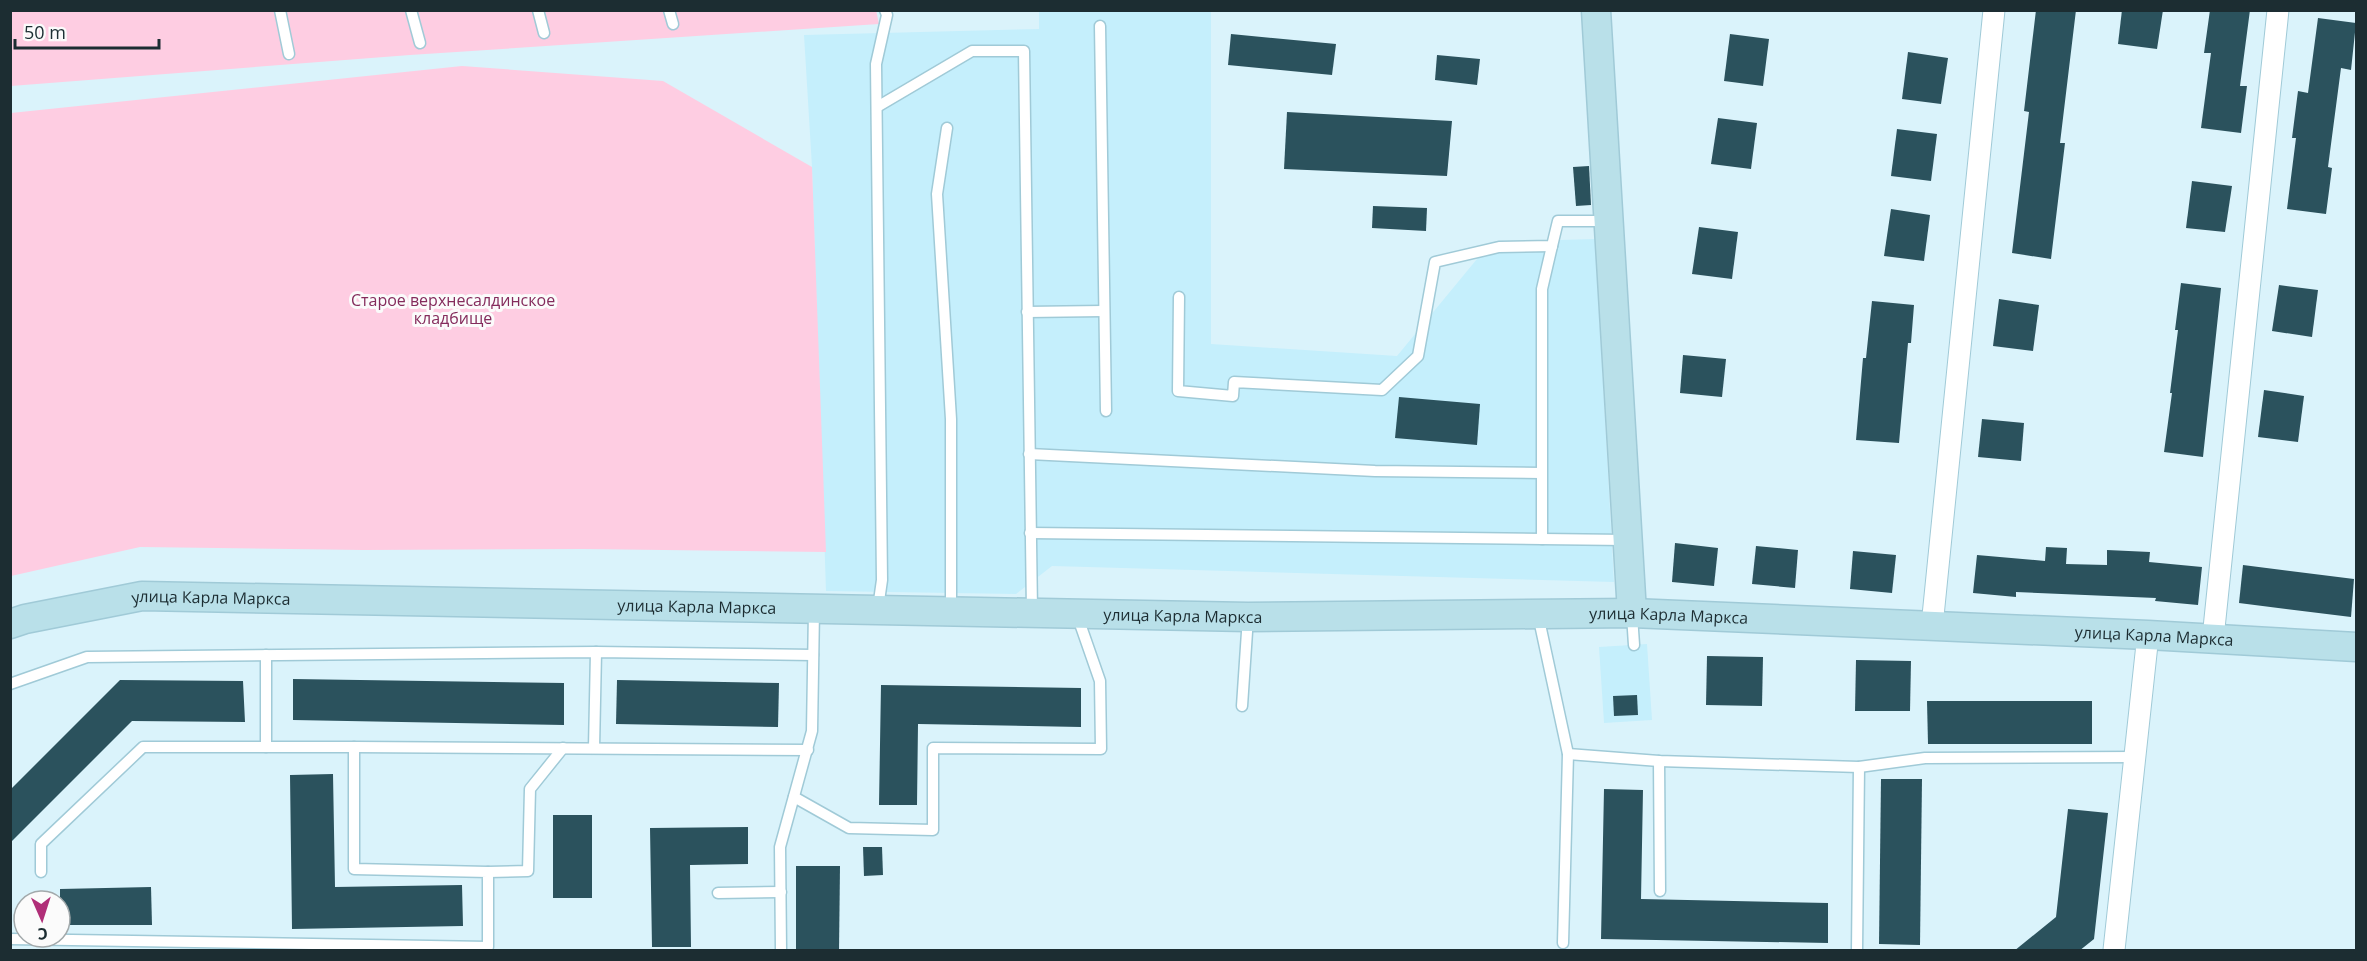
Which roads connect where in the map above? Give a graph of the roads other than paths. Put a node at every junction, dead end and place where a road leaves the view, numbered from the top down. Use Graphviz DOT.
graph roads {
  1 [pos="280,10"];
  2 [pos="411,10"];
  3 [pos="538,10"];
  4 [pos="669,10"];
  5 [pos="885,10"];
  6 [pos="1596,10"];
  7 [pos="1994,10"];
  8 [pos="2278,10"];
  9 [pos="673,24"];
  10 [pos="1100,26"];
  11 [pos="544,33"];
  12 [pos="420,43"];
  13 [pos="289,54"];
  14 [pos="877,107"];
  15 [pos="947,128"];
  16 [pos="1609,221"];
  17 [pos="1552,246"];
  18 [pos="1179,297"];
  19 [pos="1103,311"];
  20 [pos="1027,312"];
  21 [pos="1106,411"];
  22 [pos="1029,453"];
  23 [pos="1541,473"];
  24 [pos="1030,533"];
  25 [pos="1542,539"];
  26 [pos="1628,540"];
  27 [pos="814,608"];
  28 [pos="878,609"];
  29 [pos="951,610"];
  30 [pos="1032,611"];
  31 [pos="1076,613"];
  32 [pos="1632,614"];
  33 [pos="1538,615"];
  34 [pos="1248,617"];
  35 [pos="10,624"];
  36 [pos="1932,626"];
  37 [pos="2148,635"];
  38 [pos="2213,638"];
  39 [pos="1634,645"];
  40 [pos="2356,647"];
  41 [pos="596,652"];
  42 [pos="266,655"];
  43 [pos="813,656"];
  44 [pos="10,684"];
  45 [pos="1242,706"];
  46 [pos="266,747"];
  47 [pos="354,747"];
  48 [pos="563,748"];
  49 [pos="594,748"];
  50 [pos="807,750"];
  51 [pos="1568,754"];
  52 [pos="2136,757"];
  53 [pos="1659,761"];
  54 [pos="1859,767"];
  55 [pos="794,797"];
  56 [pos="41,872"];
  57 [pos="488,872"];
  58 [pos="1660,891"];
  59 [pos="781,892"];
  60 [pos="718,893"];
  61 [pos="1563,943"];
  62 [pos="72,945"];
  63 [pos="232,946"];
  64 [pos="781,951"];
  65 [pos="1857,951"];
  66 [pos="2114,951"];
  1 -- 13 [label="lane"];
  2 -- 12 [label="lane"];
  3 -- 11 [label="lane"];
  4 -- 9 [label="lane"];
  5 -- 14 [label="lane"];
  6 -- 16 [label="main road"];
  7 -- 36 [label="street"];
  8 -- 38 [label="street"];
  10 -- 19 [label="lane"];
  14 -- 20 [label="lane"];
  14 -- 28 [label="lane"];
  15 -- 29 [label="lane"];
  16 -- 17 [label="lane"];
  16 -- 26 [label="main road"];
  17 -- 18 [label="lane"];
  17 -- 23 [label="lane"];
  19 -- 20 [label="lane"];
  19 -- 21 [label="lane"];
  20 -- 22 [label="lane"];
  22 -- 23 [label="lane"];
  22 -- 24 [label="lane"];
  23 -- 25 [label="lane"];
  24 -- 25 [label="lane"];
  24 -- 30 [label="lane"];
  25 -- 26 [label="lane"];
  26 -- 32 [label="main road"];
  27 -- 28 [label="main road, улица Карла Маркса"];
  27 -- 35 [label="main road, улица Карла Маркса"];
  27 -- 43 [label="lane"];
  28 -- 29 [label="main road, улица Карла Маркса"];
  29 -- 30 [label="main road, улица Карла Маркса"];
  30 -- 31 [label="main road, улица Карла Маркса"];
  31 -- 34 [label="main road, улица Карла Маркса"];
  31 -- 55 [label="lane"];
  32 -- 33 [label="main road, улица Карла Маркса"];
  32 -- 36 [label="main road, улица Карла Маркса"];
  32 -- 39 [label="lane"];
  33 -- 34 [label="main road, улица Карла Маркса"];
  33 -- 51 [label="lane"];
  34 -- 45 [label="lane"];
  36 -- 37 [label="main road, улица Карла Маркса"];
  37 -- 38 [label="main road, улица Карла Маркса"];
  37 -- 52 [label="street"];
  38 -- 40 [label="main road, улица Карла Маркса"];
  41 -- 42 [label="lane"];
  41 -- 43 [label="lane"];
  41 -- 49 [label="lane"];
  42 -- 44 [label="lane"];
  42 -- 46 [label="lane"];
  43 -- 50 [label="lane"];
  46 -- 47 [label="lane"];
  46 -- 56 [label="lane"];
  47 -- 48 [label="lane"];
  47 -- 57 [label="lane"];
  48 -- 49 [label="lane"];
  48 -- 57 [label="lane"];
  49 -- 50 [label="lane"];
  50 -- 55 [label="lane"];
  51 -- 53 [label="lane"];
  51 -- 61 [label="lane"];
  52 -- 54 [label="lane"];
  52 -- 66 [label="street"];
  53 -- 54 [label="lane"];
  53 -- 58 [label="lane"];
  54 -- 65 [label="lane"];
  55 -- 59 [label="lane"];
  57 -- 63 [label="lane"];
  59 -- 60 [label="lane"];
  59 -- 64 [label="lane"];
  62 -- 63 [label="lane"];
}
